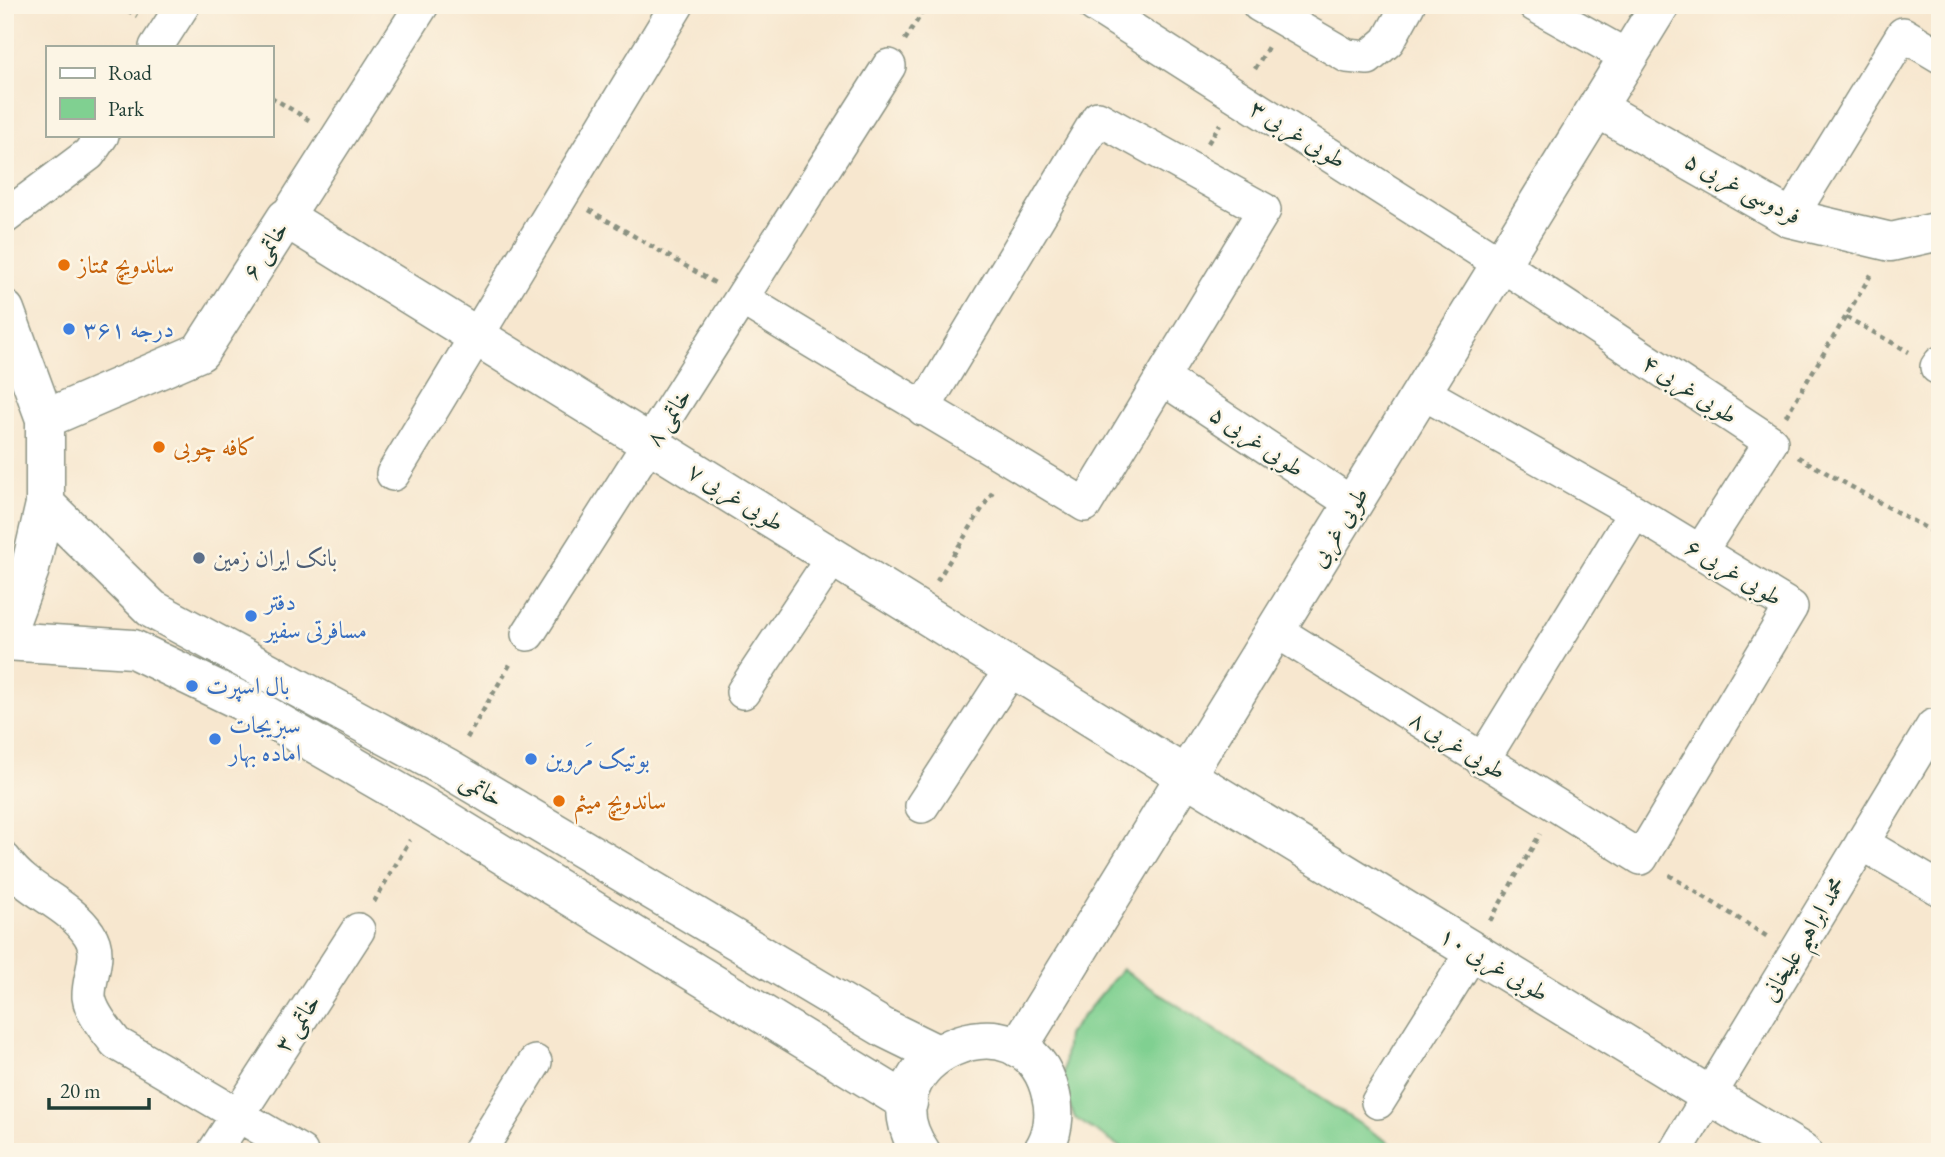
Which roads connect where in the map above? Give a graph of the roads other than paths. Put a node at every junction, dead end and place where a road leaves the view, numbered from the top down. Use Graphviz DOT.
graph roads {
  1 [pos="183,5"];
  2 [pos="422,5"];
  3 [pos="677,5"];
  4 [pos="1094,5"];
  5 [pos="1259,5"];
  6 [pos="1408,5"];
  7 [pos="1535,5"];
  8 [pos="1660,5"];
  9 [pos="157,46"];
  10 [pos="1940,56"];
  11 [pos="1628,57"];
  12 [pos="889,66"];
  13 [pos="1597,108"];
  14 [pos="101,136"];
  15 [pos="5,216"];
  16 [pos="286,218"];
  17 [pos="1790,218"];
  18 [pos="1940,231"];
  19 [pos="1501,264"];
  20 [pos="743,299"];
  21 [pos="5,310"];
  22 [pos="476,336"];
  23 [pos="1162,378"];
  24 [pos="1422,392"];
  25 [pos="923,408"];
  26 [pos="45,419"];
  27 [pos="651,444"];
  28 [pos="393,474"];
  29 [pos="45,504"];
  30 [pos="1353,505"];
  31 [pos="1634,512"];
  32 [pos="1700,552"];
  33 [pos="833,557"];
  34 [pos="1275,630"];
  35 [pos="528,634"];
  36 [pos="5,638"];
  37 [pos="1012,668"];
  38 [pos="743,692"];
  39 [pos="1933,726"];
  40 [pos="1482,761"];
  41 [pos="1186,776"];
  42 [pos="922,806"];
  43 [pos="1862,843"];
  44 [pos="1641,858"];
  45 [pos="5,860"];
  46 [pos="1940,889"];
  47 [pos="358,930"];
  48 [pos="1473,951"];
  49 [pos="1018,1048"];
  50 [pos="937,1054"];
  51 [pos="535,1062"];
  52 [pos="1708,1094"];
  53 [pos="908,1102"];
  54 [pos="1378,1102"];
  55 [pos="238,1114"];
  56 [pos="1056,1144"];
  57 [pos="214,1152"];
  58 [pos="301,1152"];
  59 [pos="480,1152"];
  60 [pos="921,1152"];
  61 [pos="1675,1152"];
  62 [pos="1802,1152"];
  1 -- 9 [label="street"];
  2 -- 16 [label="street, خاتمی ۶"];
  3 -- 22 [label="street"];
  4 -- 19 [label="street, طوبی غربی ۳"];
  5 -- 6 [label="street"];
  7 -- 11 [label="street"];
  8 -- 11 [label="street, طوبی غربی"];
  10 -- 17 [label="street"];
  11 -- 13 [label="street, طوبی غربی"];
  12 -- 20 [label="street, خاتمی ۸"];
  13 -- 17 [label="street, فردوسی غربی ۵"];
  13 -- 19 [label="street, طوبی غربی"];
  14 -- 15 [label="street"];
  16 -- 22 [label="street, طوبی غربی ۷"];
  16 -- 26 [label="street, خاتمی ۶"];
  17 -- 18 [label="street, فردوسی غربی ۵"];
  19 -- 24 [label="street, طوبی غربی"];
  19 -- 32 [label="street, طوبی غربی ۴"];
  20 -- 25 [label="street"];
  20 -- 27 [label="street, خاتمی ۸"];
  21 -- 26 [label="street"];
  22 -- 27 [label="street, طوبی غربی ۷"];
  22 -- 28 [label="street"];
  23 -- 25 [label="street"];
  23 -- 25 [label="street"];
  23 -- 30 [label="street, طوبی غربی ۵"];
  24 -- 30 [label="street, طوبی غربی"];
  24 -- 31 [label="street, طوبی غربی ۶"];
  26 -- 29 [label="street"];
  27 -- 33 [label="street, طوبی غربی ۷"];
  27 -- 35 [label="street, خاتمی ۸"];
  29 -- 36 [label="street"];
  29 -- 50 [label="street, خاتمی"];
  30 -- 34 [label="street, طوبی غربی"];
  31 -- 32 [label="street, طوبی غربی ۶"];
  31 -- 40 [label="street"];
  32 -- 44 [label="street, طوبی غربی ۶"];
  33 -- 37 [label="street, طوبی غربی ۷"];
  33 -- 38 [label="street"];
  34 -- 40 [label="street, طوبی غربی ۸"];
  34 -- 41 [label="street, طوبی غربی"];
  36 -- 53 [label="street, خاتمی"];
  37 -- 41 [label="street, طوبی غربی ۷"];
  37 -- 42 [label="street"];
  39 -- 43 [label="street, محمد ابراهیم علیخانی"];
  40 -- 44 [label="street, طوبی غربی ۸"];
  41 -- 48 [label="street, طوبی غربی ۱۰"];
  41 -- 49 [label="street, طوبی غربی"];
  43 -- 46 [label="street"];
  43 -- 52 [label="street, محمد ابراهیم علیخانی"];
  45 -- 55 [label="street"];
  47 -- 55 [label="street, خاتمی ۳"];
  48 -- 52 [label="street, طوبی غربی ۱۰"];
  48 -- 54 [label="street"];
  49 -- 50 [label="street"];
  49 -- 56 [label="street"];
  50 -- 53 [label="street"];
  51 -- 59 [label="street"];
  52 -- 61 [label="street, محمد ابراهیم علیخانی"];
  52 -- 62 [label="street, طوبی غربی ۱۰"];
  53 -- 60 [label="street"];
  55 -- 57 [label="street, خاتمی ۳"];
  55 -- 58 [label="street"];
}
